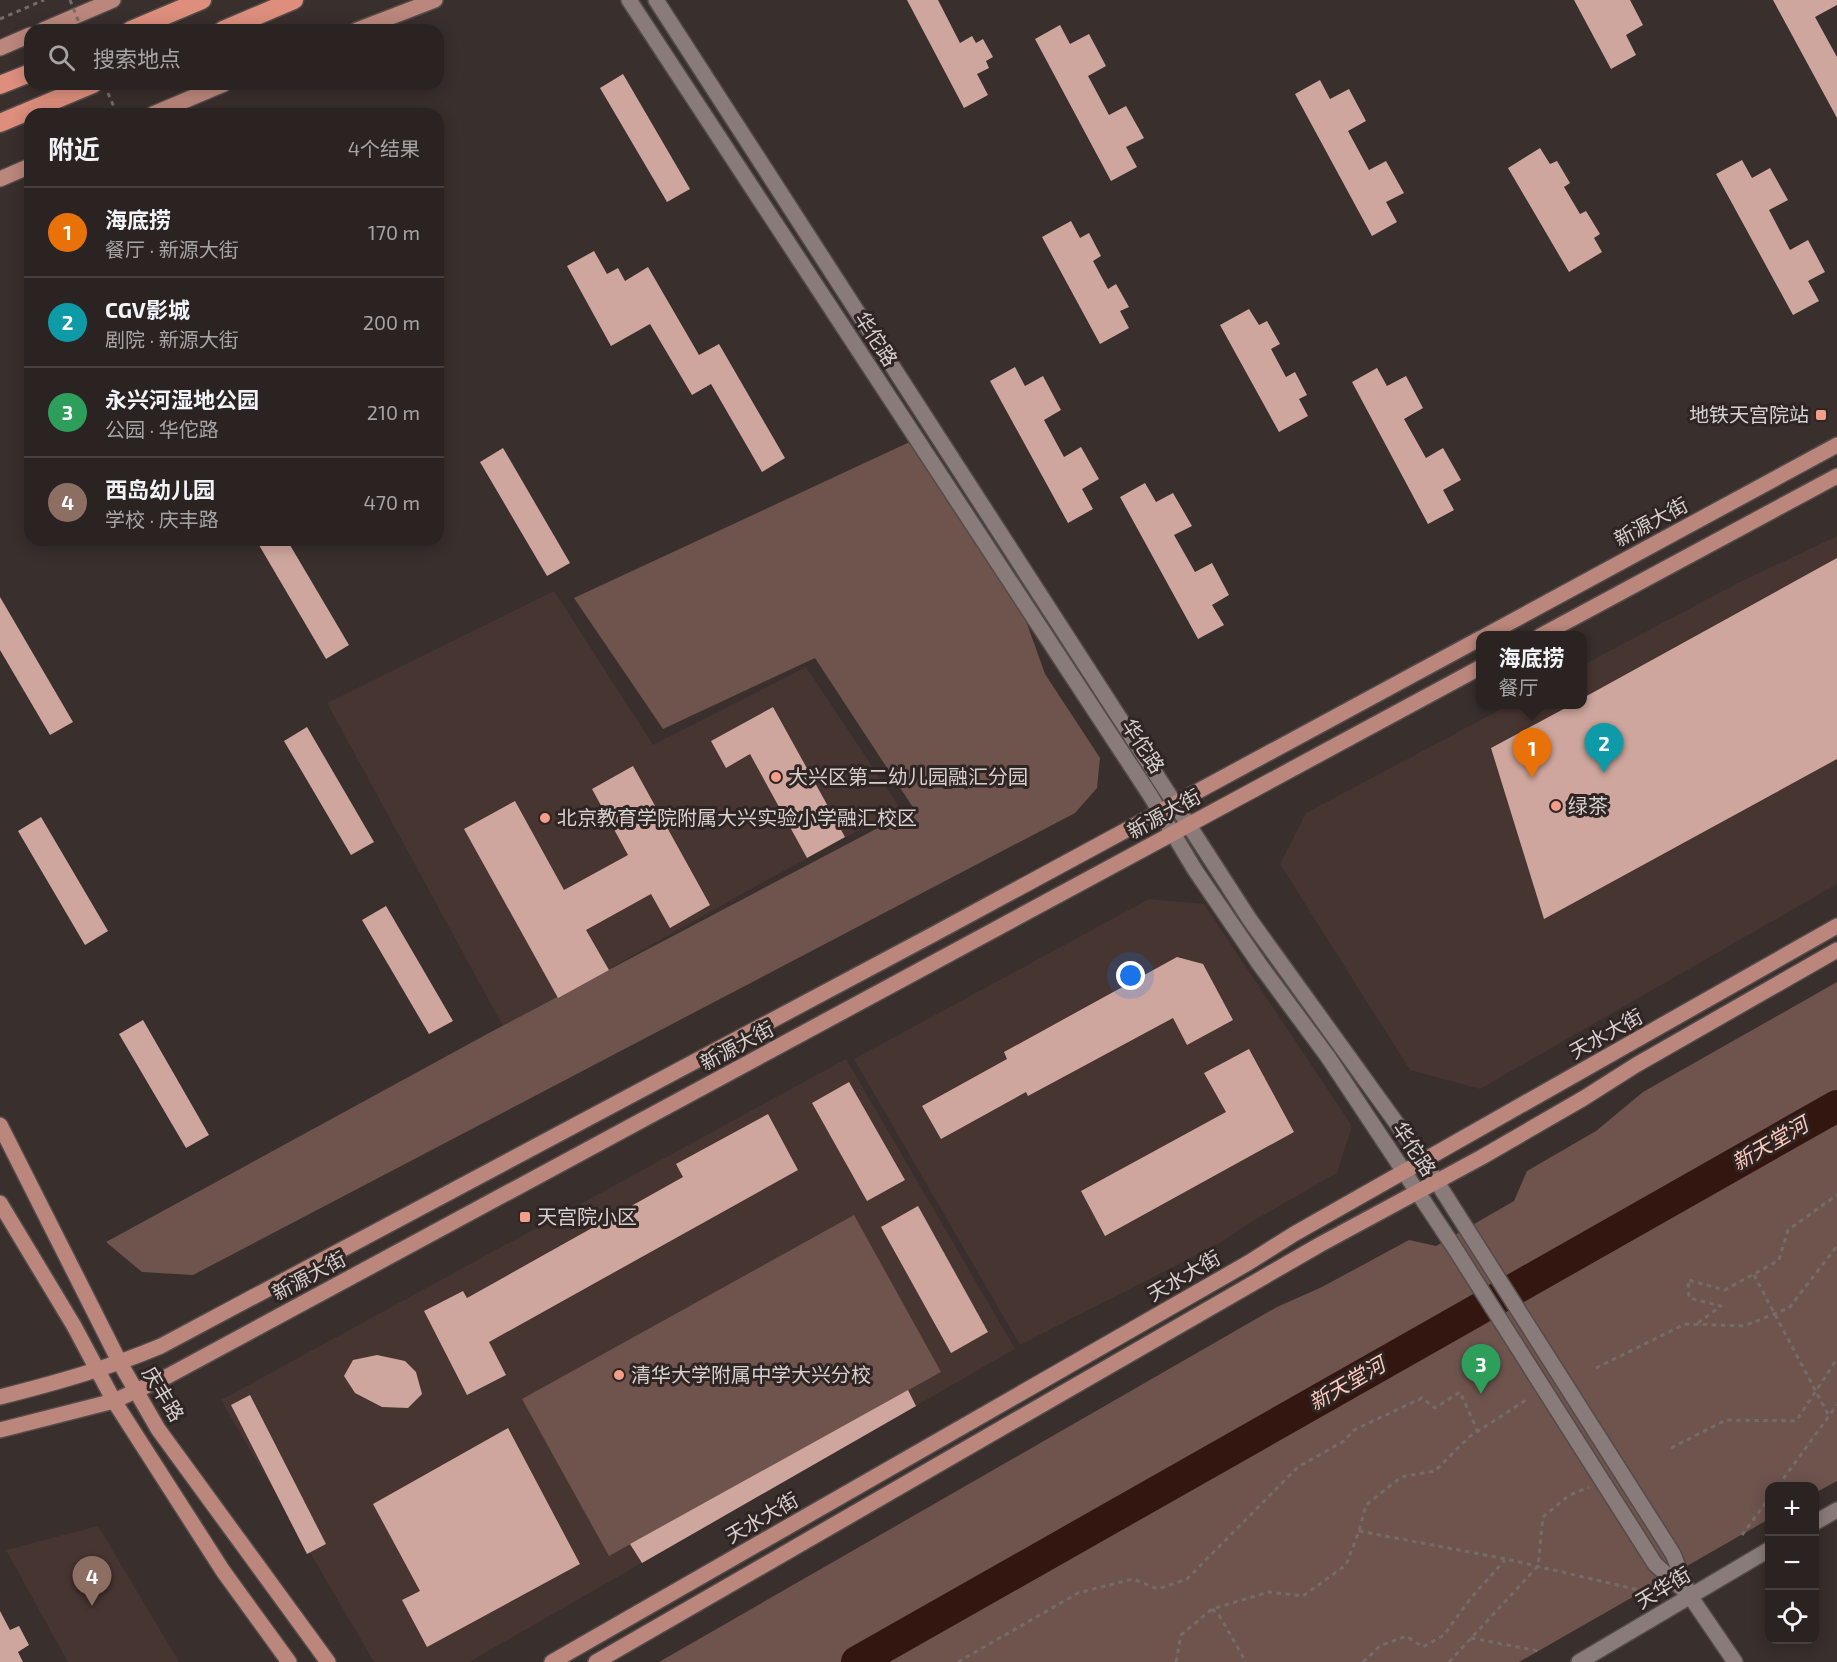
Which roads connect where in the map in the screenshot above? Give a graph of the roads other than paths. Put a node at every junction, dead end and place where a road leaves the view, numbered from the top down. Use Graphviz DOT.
graph roads {
  1 [pos="113,0"];
  2 [pos="202,0"];
  3 [pos="294,0"];
  4 [pos="435,0"];
  5 [pos="629,0"];
  6 [pos="656,0"];
  7 [pos="57,24"];
  8 [pos="145,24"];
  9 [pos="237,24"];
  10 [pos="373,24"];
  11 [pos="24,38"];
  12 [pos="0,48"];
  13 [pos="24,75"];
  14 [pos="0,85"];
  15 [pos="79,90"];
  16 [pos="210,90"];
  17 [pos="36,108"];
  18 [pos="167,108"];
  19 [pos="24,113"];
  20 [pos="0,123"];
  21 [pos="24,169"];
  22 [pos="0,179"];
  23 [pos="1837,445"];
  24 [pos="1837,476"];
  25 [pos="1494,631"];
  26 [pos="1549,631"];
  27 [pos="1476,641"];
  28 [pos="1476,670"];
  29 [pos="1176,804"];
  30 [pos="1160,812"];
  31 [pos="1188,825"];
  32 [pos="1173,834"];
  33 [pos="1837,926"];
  34 [pos="1837,950"];
  35 [pos="0,1125"];
  36 [pos="1423,1160"];
  37 [pos="1404,1171"];
  38 [pos="1437,1182"];
  39 [pos="1418,1192"];
  40 [pos="0,1203"];
  41 [pos="120,1363"];
  42 [pos="97,1369"];
  43 [pos="136,1392"];
  44 [pos="0,1397"];
  45 [pos="114,1401"];
  46 [pos="0,1430"];
  47 [pos="1837,1509"];
  48 [pos="1819,1520"];
  49 [pos="1765,1552"];
  50 [pos="1690,1596"];
  51 [pos="289,1662"];
  52 [pos="328,1662"];
  53 [pos="552,1662"];
  54 [pos="596,1662"];
  55 [pos="1579,1662"];
  56 [pos="1735,1662"];
  1 -- 7 [label="main road"];
  2 -- 8 [label="highway"];
  3 -- 9 [label="highway"];
  4 -- 10 [label="main road"];
  5 -- 30 [label="street, 华佗路"];
  6 -- 29 [label="street, 华佗路"];
  11 -- 12 [label="main road"];
  13 -- 14 [label="highway"];
  15 -- 17 [label="highway"];
  16 -- 18 [label="main road"];
  19 -- 20 [label="highway"];
  21 -- 22 [label="main road"];
  23 -- 25 [label="main road, 新源大街"];
  24 -- 26 [label="main road"];
  27 -- 29 [label="main road, 新源大街"];
  28 -- 31 [label="main road, 新源大街"];
  29 -- 30 [label="main road, 新源大街"];
  29 -- 31 [label="street, 华佗路"];
  30 -- 32 [label="street, 华佗路"];
  30 -- 41 [label="main road, 新源大街"];
  31 -- 32 [label="main road, 新源大街"];
  31 -- 36 [label="street, 华佗路"];
  32 -- 37 [label="street, 华佗路"];
  32 -- 43 [label="main road, 新源大街"];
  33 -- 36 [label="main road, 天水大街"];
  34 -- 38 [label="main road, 天水大街"];
  35 -- 41 [label="main road, 庆丰路"];
  36 -- 37 [label="main road, 天水大街"];
  36 -- 38 [label="street, 华佗路"];
  37 -- 39 [label="street, 华佗路"];
  37 -- 53 [label="main road, 天水大街"];
  38 -- 39 [label="main road, 天水大街"];
  38 -- 50 [label="street, 华佗路"];
  39 -- 50 [label="street, 华佗路"];
  39 -- 54 [label="main road, 天水大街"];
  40 -- 42 [label="main road"];
  41 -- 42 [label="main road, 新源大街"];
  41 -- 43 [label="main road, 庆丰路"];
  42 -- 44 [label="main road, 新源大街"];
  42 -- 45 [label="main road"];
  43 -- 45 [label="main road, 新源大街"];
  43 -- 52 [label="main road, 庆丰路"];
  45 -- 46 [label="main road, 新源大街"];
  45 -- 51 [label="main road"];
  47 -- 48 [label="street"];
  49 -- 50 [label="street, 天华街"];
  50 -- 55 [label="street, 天华街"];
  50 -- 56 [label="street, 华佗路"];
}
